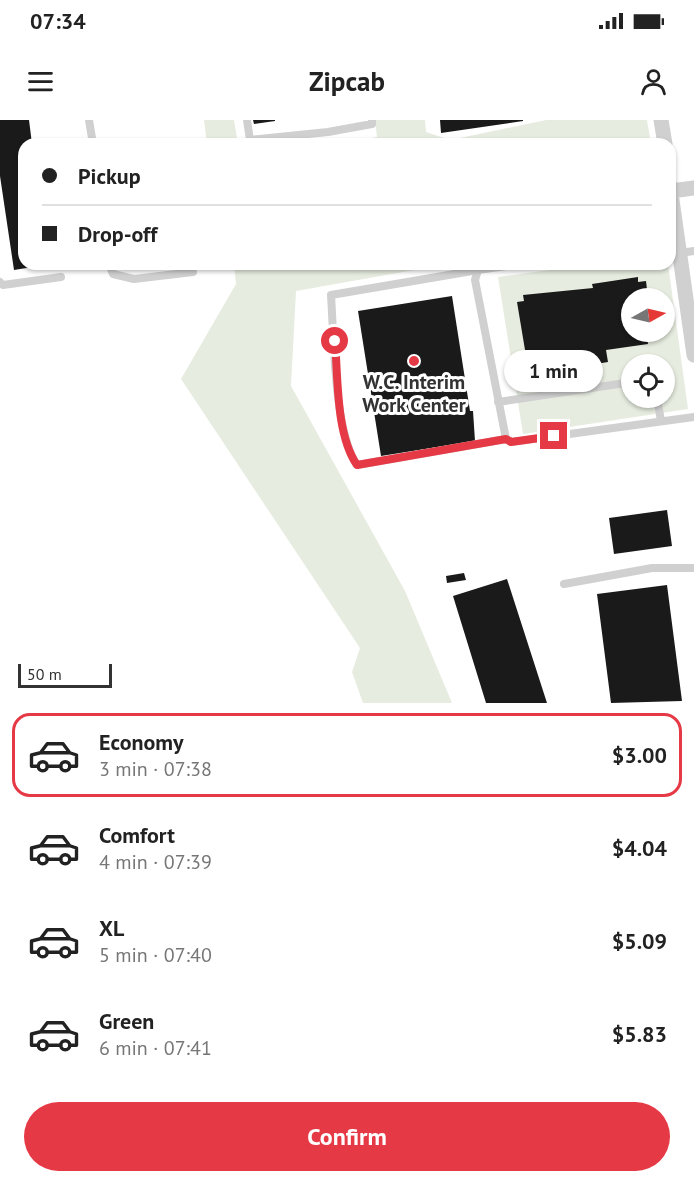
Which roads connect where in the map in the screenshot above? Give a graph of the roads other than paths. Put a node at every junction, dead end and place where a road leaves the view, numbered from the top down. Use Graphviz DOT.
graph roads {
  1 [pos="89,120"];
  2 [pos="247,120"];
  3 [pos="372,120"];
  4 [pos="661,120"];
  5 [pos="92,138"];
  6 [pos="250,138"];
  7 [pos="270,138"];
  8 [pos="664,138"];
  9 [pos="694,188"];
  10 [pos="676,190"];
  11 [pos="676,220"];
  12 [pos="681,248"];
  13 [pos="111,270"];
  14 [pos="478,270"];
  15 [pos="193,272"];
  16 [pos="61,277"];
  17 [pos="0,282"];
  18 [pos="690,298"];
  19 [pos="694,355"];
  20 [pos="621,384"];
  21 [pos="498,402"];
  22 [pos="659,408"];
  23 [pos="694,417"];
  24 [pos="661,422"];
  25 [pos="506,439"];
  26 [pos="694,568"];
  27 [pos="564,584"];
  1 -- 5 [label="lane"];
  2 -- 6 [label="lane"];
  3 -- 7 [label="lane"];
  4 -- 8 [label="street"];
  9 -- 10 [label="street"];
  11 -- 12 [label="street"];
  12 -- 18 [label="street"];
  13 -- 15 [label="lane"];
  14 -- 21 [label="lane"];
  14 -- 25 [label="lane"];
  16 -- 17 [label="lane"];
  18 -- 19 [label="street"];
  20 -- 21 [label="lane"];
  21 -- 25 [label="lane"];
  22 -- 24 [label="lane"];
  23 -- 24 [label="lane"];
  24 -- 25 [label="lane"];
  26 -- 27 [label="lane"];
}
